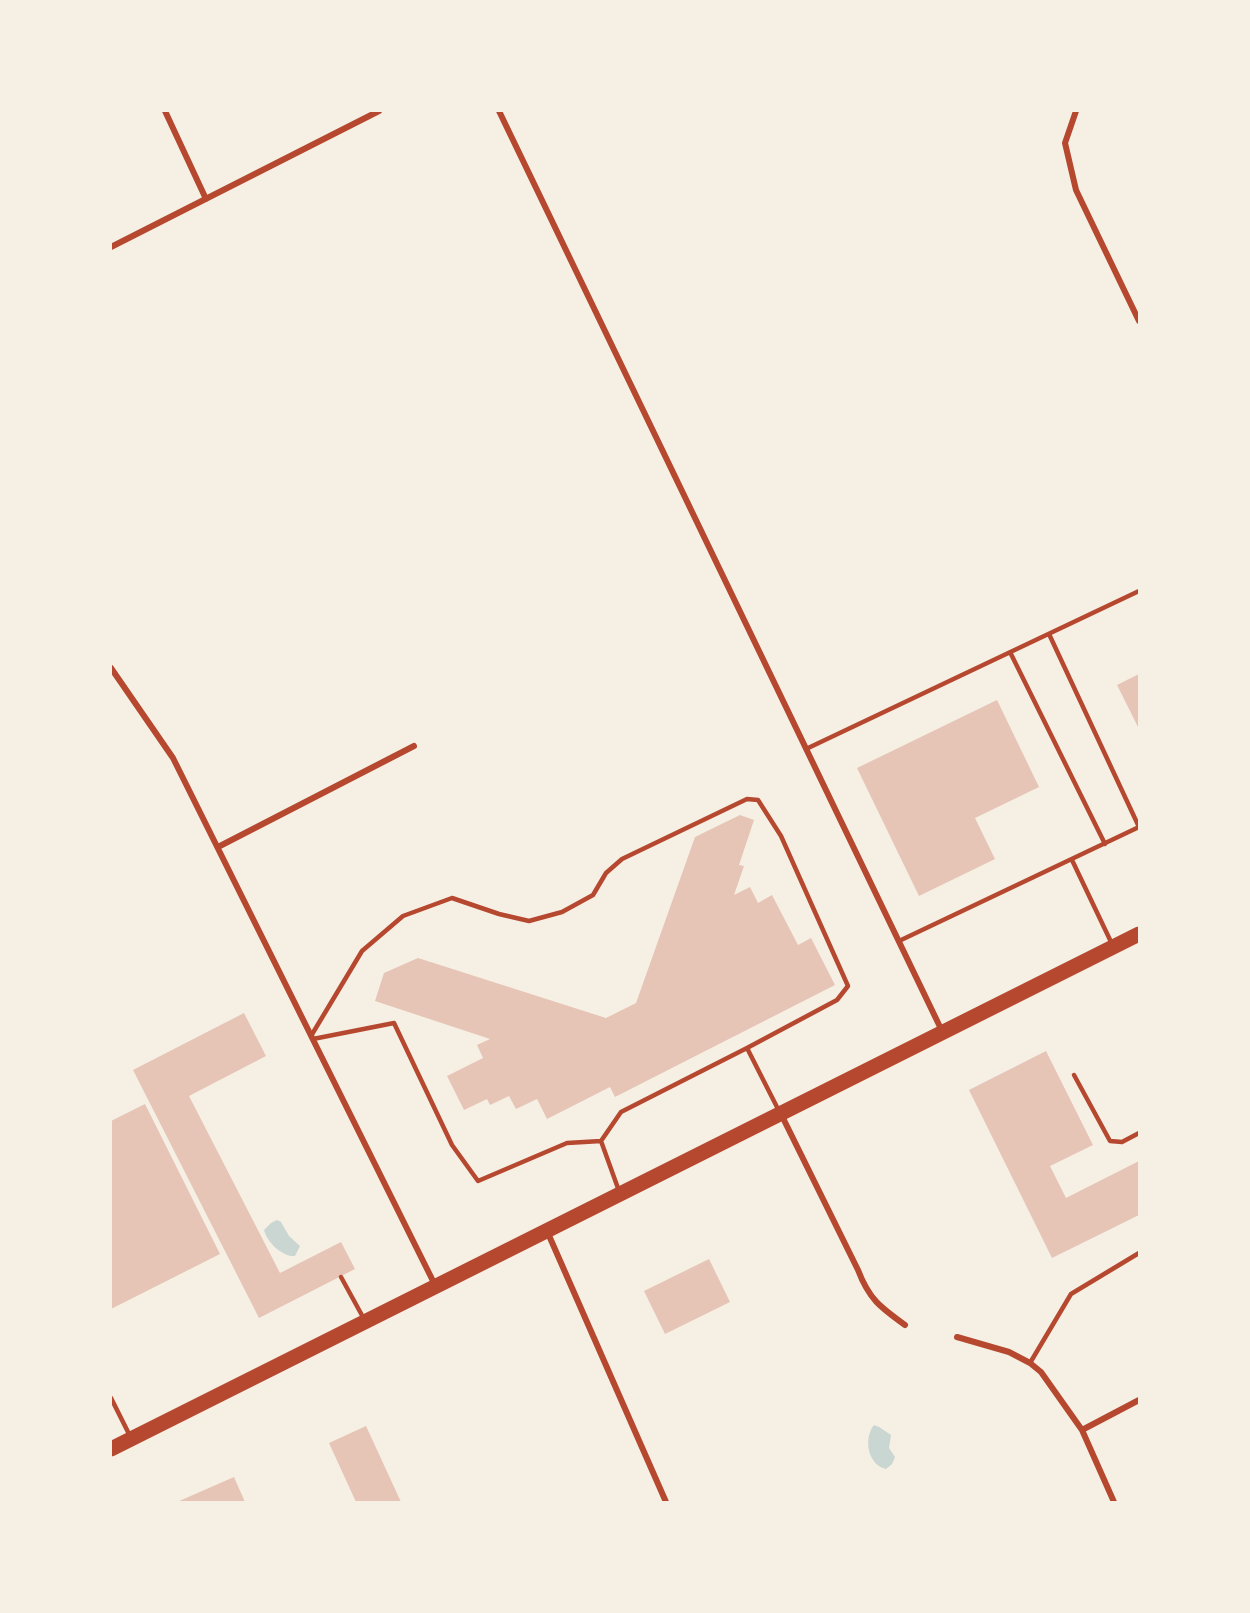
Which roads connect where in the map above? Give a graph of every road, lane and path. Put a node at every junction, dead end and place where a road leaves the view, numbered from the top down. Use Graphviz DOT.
graph roads {
  1 [pos="165,111"];
  2 [pos="379,111"];
  3 [pos="499,111"];
  4 [pos="1076,111"];
  5 [pos="206,199"];
  6 [pos="111,247"];
  7 [pos="1139,321"];
  8 [pos="1139,591"];
  9 [pos="1049,634"];
  10 [pos="1010,652"];
  11 [pos="111,668"];
  12 [pos="414,746"];
  13 [pos="806,749"];
  14 [pos="1139,827"];
  15 [pos="1105,844"];
  16 [pos="218,847"];
  17 [pos="1072,860"];
  18 [pos="1139,934"];
  19 [pos="899,941"];
  20 [pos="1113,946"];
  21 [pos="942,1031"];
  22 [pos="312,1037"];
  23 [pos="747,1048"];
  24 [pos="1074,1075"];
  25 [pos="781,1113"];
  26 [pos="1139,1133"];
  27 [pos="601,1141"];
  28 [pos="620,1194"];
  29 [pos="546,1231"];
  30 [pos="1139,1253"];
  31 [pos="341,1277"];
  32 [pos="436,1286"];
  33 [pos="365,1321"];
  34 [pos="905,1325"];
  35 [pos="957,1337"];
  36 [pos="1030,1363"];
  37 [pos="111,1398"];
  38 [pos="1139,1400"];
  39 [pos="1082,1430"];
  40 [pos="131,1438"];
  41 [pos="111,1449"];
  42 [pos="666,1502"];
  43 [pos="1114,1502"];
  1 -- 5 [label="street"];
  2 -- 5 [label="street"];
  3 -- 13 [label="street"];
  4 -- 7 [label="street"];
  5 -- 6 [label="street"];
  8 -- 9 [label="lane"];
  9 -- 10 [label="lane"];
  9 -- 14 [label="lane"];
  10 -- 13 [label="lane"];
  10 -- 15 [label="lane"];
  11 -- 16 [label="street"];
  12 -- 16 [label="street"];
  13 -- 19 [label="street"];
  14 -- 15 [label="lane"];
  15 -- 17 [label="lane"];
  16 -- 22 [label="street"];
  17 -- 19 [label="lane"];
  17 -- 20 [label="lane"];
  18 -- 20 [label="main road"];
  19 -- 21 [label="street"];
  20 -- 21 [label="main road"];
  21 -- 25 [label="main road"];
  22 -- 23 [label="lane"];
  22 -- 27 [label="lane"];
  22 -- 32 [label="street"];
  23 -- 25 [label="lane"];
  23 -- 27 [label="lane"];
  24 -- 26 [label="lane"];
  25 -- 28 [label="main road"];
  25 -- 34 [label="street"];
  27 -- 28 [label="lane"];
  28 -- 29 [label="main road"];
  29 -- 32 [label="main road"];
  29 -- 42 [label="street"];
  30 -- 36 [label="lane"];
  31 -- 33 [label="lane"];
  32 -- 33 [label="main road"];
  33 -- 40 [label="main road"];
  35 -- 36 [label="street"];
  36 -- 39 [label="street"];
  37 -- 40 [label="lane"];
  38 -- 39 [label="street"];
  39 -- 43 [label="street"];
  40 -- 41 [label="main road"];
}
